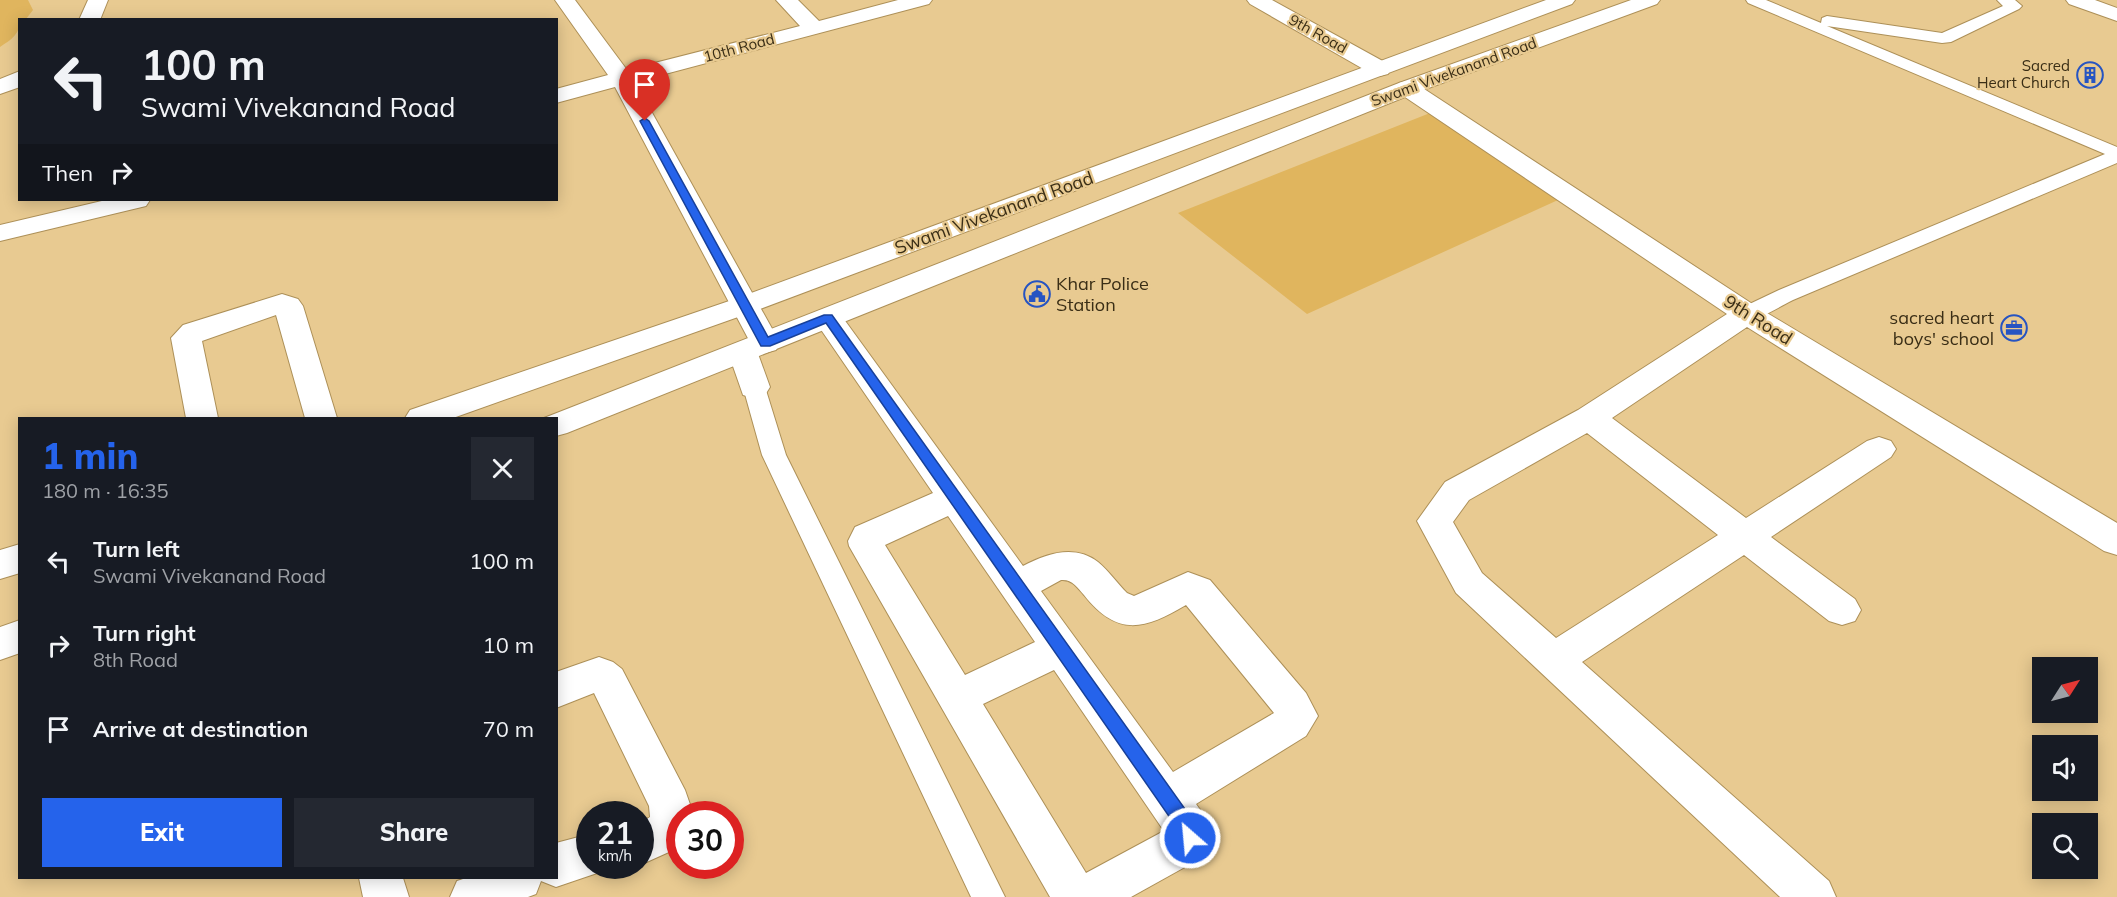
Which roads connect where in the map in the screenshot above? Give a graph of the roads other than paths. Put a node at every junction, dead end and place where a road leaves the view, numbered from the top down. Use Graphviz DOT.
graph roads {
  1 [pos="98,0"];
  2 [pos="565,0"];
  3 [pos="918,0"];
  4 [pos="1257,0"];
  5 [pos="1565,0"];
  6 [pos="1650,0"];
  7 [pos="1753,0"];
  8 [pos="2076,0"];
  9 [pos="2112,0"];
  10 [pos="794,1"];
  11 [pos="2016,2"];
  12 [pos="2117,2"];
  13 [pos="1789,15"];
  14 [pos="2117,15"];
  15 [pos="90,18"];
  16 [pos="814,28"];
  17 [pos="1380,69"];
  18 [pos="18,79"];
  19 [pos="622,80"];
  20 [pos="0,87"];
  21 [pos="1407,88"];
  22 [pos="558,96"];
  23 [pos="2117,154"];
  24 [pos="133,201"];
  25 [pos="0,233"];
  26 [pos="745,305"];
  27 [pos="1747,314"];
  28 [pos="828,318"];
  29 [pos="754,347"];
  30 [pos="564,369"];
  31 [pos="754,387"];
  32 [pos="590,412"];
  33 [pos="202,417"];
  34 [pos="321,417"];
  35 [pos="424,417"];
  36 [pos="1589,418"];
  37 [pos="558,424"];
  38 [pos="1878,448"];
  39 [pos="955,498"];
  40 [pos="1745,536"];
  41 [pos="2117,542"];
  42 [pos="18,559"];
  43 [pos="0,565"];
  44 [pos="1018,586"];
  45 [pos="1842,610"];
  46 [pos="18,637"];
  47 [pos="0,644"];
  48 [pos="1061,648"];
  49 [pos="1554,660"];
  50 [pos="558,690"];
  51 [pos="957,698"];
  52 [pos="1167,799"];
  53 [pos="654,837"];
  54 [pos="576,859"];
  55 [pos="558,863"];
  56 [pos="381,879"];
  57 [pos="518,879"];
  58 [pos="386,897"];
  59 [pos="473,897"];
  60 [pos="988,897"];
  61 [pos="1813,897"];
  1 -- 15 [label="street"];
  2 -- 19 [label="street"];
  3 -- 16 [label="street, 10th Road"];
  4 -- 17 [label="street, 9th Road"];
  5 -- 17 [label="street, Swami Vivekanand Road"];
  6 -- 21 [label="street, Swami Vivekanand Road"];
  7 -- 13 [label="lane"];
  8 -- 14 [label="street"];
  9 -- 12 [label="street"];
  10 -- 16 [label="street"];
  11 -- 13 [label="lane"];
  13 -- 23 [label="lane"];
  16 -- 19 [label="street, 10th Road"];
  17 -- 26 [label="street, Swami Vivekanand Road"];
  18 -- 20 [label="street"];
  19 -- 22 [label="street, 10th Road"];
  19 -- 26 [label="street"];
  21 -- 27 [label="street, 9th Road"];
  21 -- 28 [label="street, Swami Vivekanand Road"];
  23 -- 27 [label="lane"];
  24 -- 25 [label="street"];
  26 -- 29 [label="street"];
  26 -- 30 [label="street, Swami Vivekanand Road"];
  27 -- 36 [label="street"];
  27 -- 41 [label="street, 9th Road"];
  28 -- 29 [label="street, Swami Vivekanand Road"];
  28 -- 39 [label="street"];
  29 -- 31 [label="street"];
  29 -- 32 [label="street, Swami Vivekanand Road"];
  30 -- 32 [label="street"];
  30 -- 35 [label="street, Swami Vivekanand Road"];
  31 -- 60 [label="lane"];
  32 -- 37 [label="street, Swami Vivekanand Road"];
  33 -- 34 [label="street"];
  36 -- 40 [label="street"];
  36 -- 49 [label="street"];
  38 -- 40 [label="street"];
  39 -- 44 [label="street"];
  39 -- 51 [label="street"];
  40 -- 45 [label="street"];
  40 -- 49 [label="street"];
  42 -- 43 [label="street"];
  44 -- 48 [label="street"];
  44 -- 52 [label="street"];
  46 -- 47 [label="street"];
  48 -- 51 [label="street"];
  48 -- 52 [label="street"];
  49 -- 61 [label="street"];
  50 -- 53 [label="street"];
  51 -- 52 [label="street"];
  54 -- 55 [label="street"];
  56 -- 58 [label="street"];
  57 -- 59 [label="street"];
}
